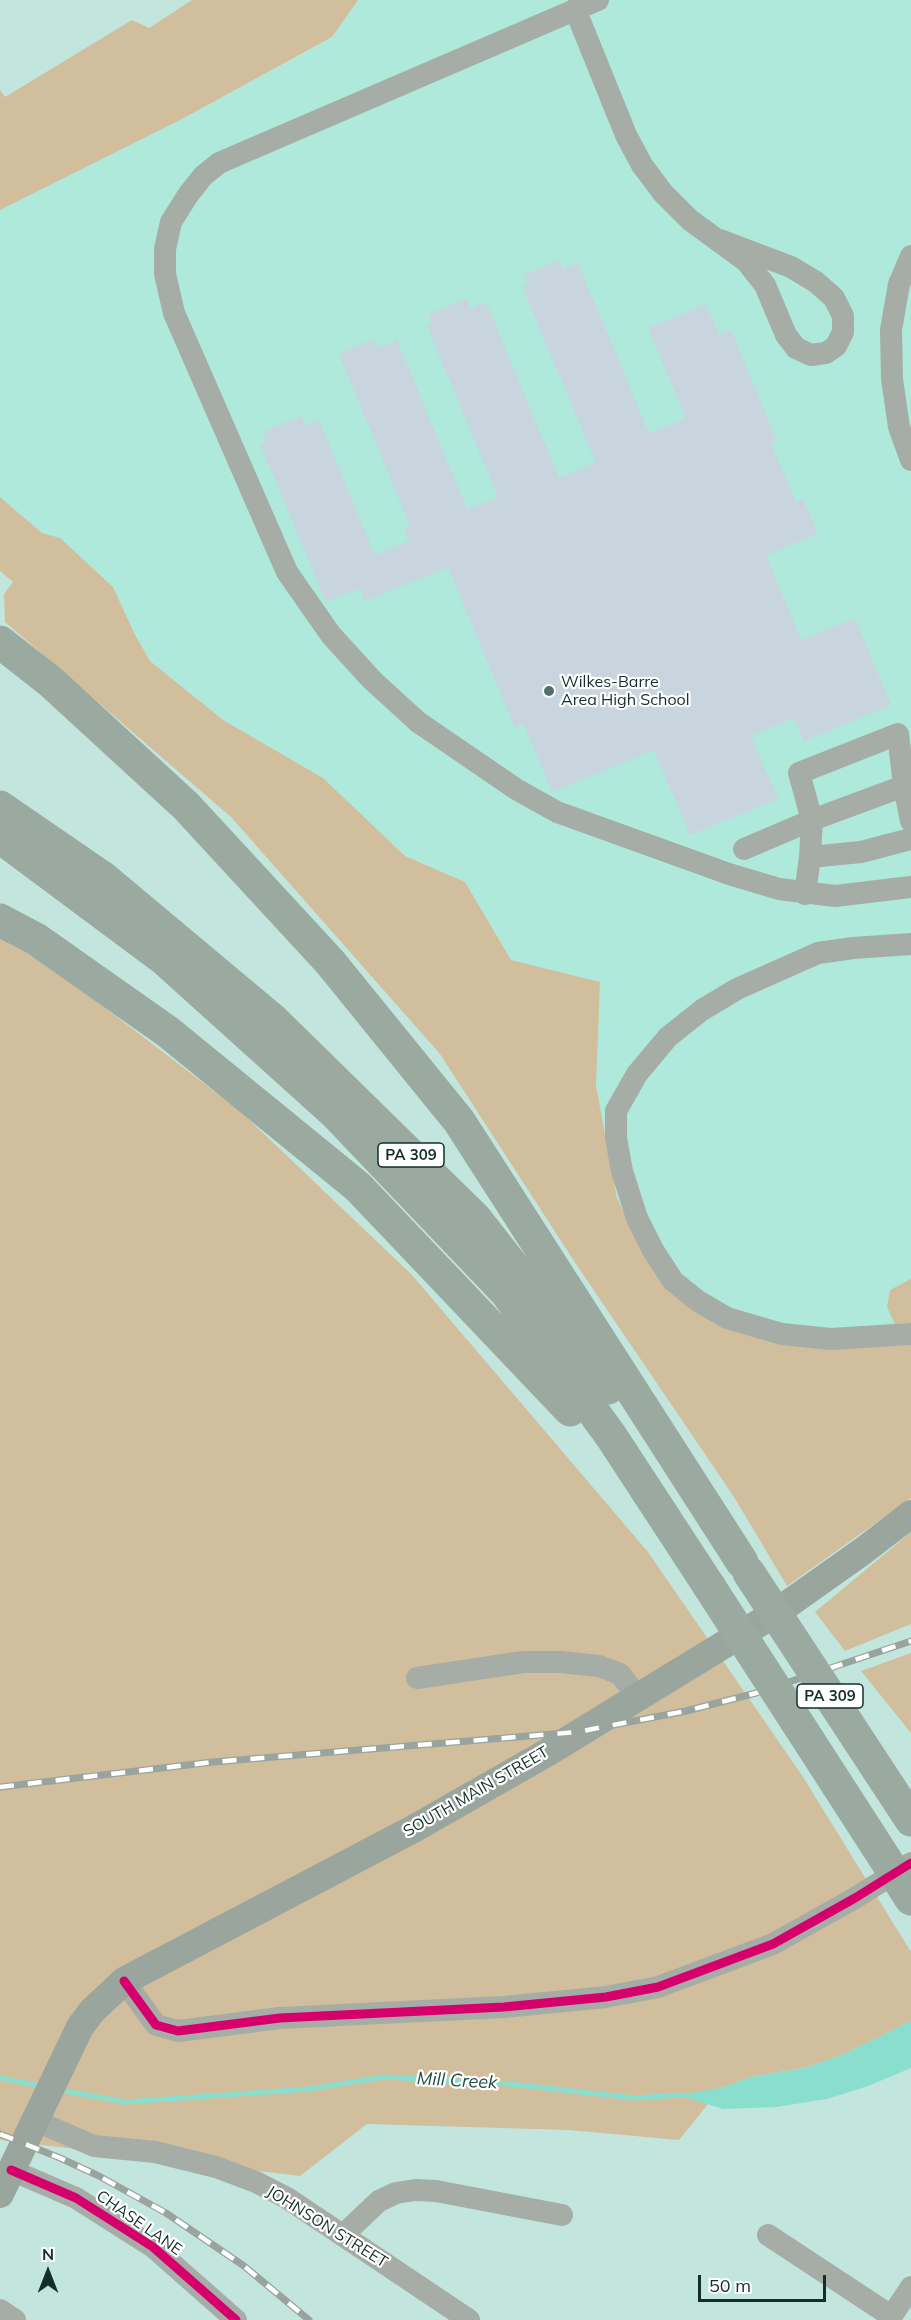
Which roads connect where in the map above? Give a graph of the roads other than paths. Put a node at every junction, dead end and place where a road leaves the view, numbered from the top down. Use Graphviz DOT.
graph roads {
  1 [pos="598,0"];
  2 [pos="575,9"];
  3 [pos="720,240"];
  4 [pos="911,256"];
  5 [pos="911,460"];
  6 [pos="0,642"];
  7 [pos="904,786"];
  8 [pos="0,807"];
  9 [pos="812,820"];
  10 [pos="911,821"];
  11 [pos="0,837"];
  12 [pos="911,839"];
  13 [pos="744,849"];
  14 [pos="810,857"];
  15 [pos="911,887"];
  16 [pos="805,894"];
  17 [pos="0,920"];
  18 [pos="911,944"];
  19 [pos="911,1334"];
  20 [pos="911,1514"];
  21 [pos="746,1567"];
  22 [pos="709,1586"];
  23 [pos="417,1678"];
  24 [pos="637,1696"];
  25 [pos="911,1820"];
  26 [pos="859,1821"];
  27 [pos="911,1863"];
  28 [pos="911,1899"];
  29 [pos="911,1912"];
  30 [pos="124,1981"];
  31 [pos="39,2113"];
  32 [pos="6,2182"];
  33 [pos="562,2215"];
  34 [pos="344,2235"];
  35 [pos="768,2235"];
  36 [pos="911,2287"];
  37 [pos="0,2310"];
  38 [pos="890,2318"];
  39 [pos="15,2320"];
  40 [pos="236,2320"];
  41 [pos="469,2320"];
  1 -- 2 [label="street"];
  2 -- 3 [label="street"];
  2 -- 16 [label="street"];
  3 -- 3 [label="street"];
  4 -- 5 [label="street"];
  6 -- 21 [label="highway"];
  7 -- 9 [label="street"];
  7 -- 9 [label="street"];
  7 -- 10 [label="street"];
  8 -- 21 [label="highway, PA 309"];
  9 -- 13 [label="street"];
  9 -- 14 [label="street"];
  11 -- 22 [label="highway, PA 309"];
  12 -- 14 [label="street"];
  14 -- 16 [label="street"];
  15 -- 16 [label="street"];
  17 -- 22 [label="highway"];
  18 -- 19 [label="street"];
  20 -- 24 [label="main road, SOUTH MAIN STREET"];
  21 -- 25 [label="highway, PA 309, bridge"];
  22 -- 26 [label="highway, PA 309, bridge"];
  23 -- 24 [label="street"];
  24 -- 30 [label="main road, SOUTH MAIN STREET"];
  26 -- 28 [label="highway, PA 309, bridge"];
  26 -- 29 [label="highway, bridge"];
  27 -- 30 [label="street"];
  30 -- 31 [label="main road, SOUTH MAIN STREET"];
  31 -- 32 [label="main road, SOUTH MAIN STREET"];
  31 -- 34 [label="street, JOHNSON STREET"];
  32 -- 40 [label="street, CHASE LANE"];
  33 -- 34 [label="street"];
  34 -- 41 [label="street, JOHNSON STREET"];
  35 -- 38 [label="street"];
  36 -- 38 [label="street"];
  37 -- 39 [label="street"];
}
